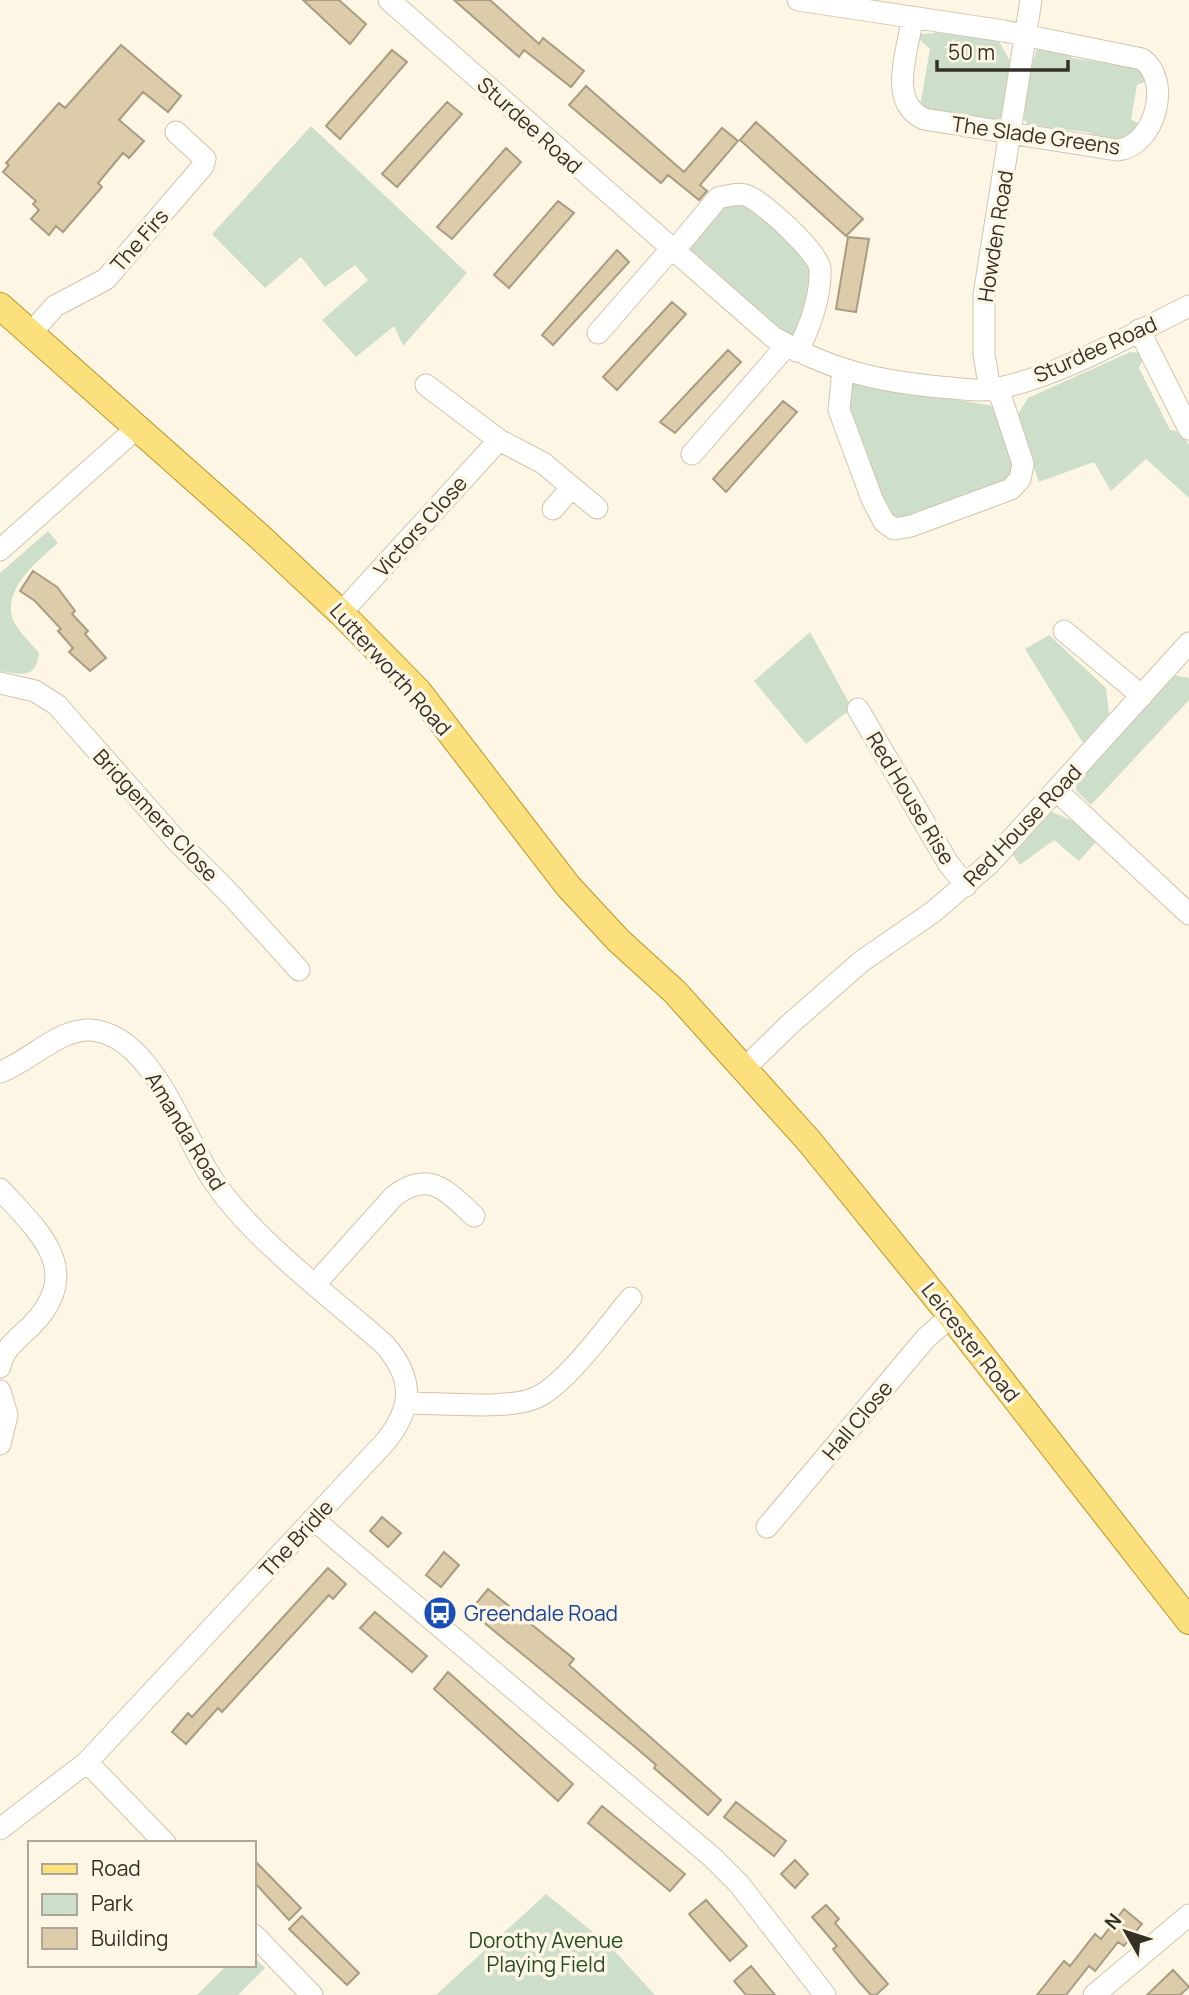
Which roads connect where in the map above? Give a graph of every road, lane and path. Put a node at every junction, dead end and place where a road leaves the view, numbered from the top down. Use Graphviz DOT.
graph roads {
  1 [pos="389,0"];
  2 [pos="798,0"];
  3 [pos="1031,0"];
  4 [pos="863,5"];
  5 [pos="912,20"];
  6 [pos="1026,36"];
  7 [pos="176,132"];
  8 [pos="1011,132"];
  9 [pos="672,251"];
  10 [pos="0,306"];
  11 [pos="1189,306"];
  12 [pos="1139,330"];
  13 [pos="31,333"];
  14 [pos="598,333"];
  15 [pos="792,348"];
  16 [pos="843,370"];
  17 [pos="426,385"];
  18 [pos="994,389"];
  19 [pos="138,427"];
  20 [pos="1189,429"];
  21 [pos="499,440"];
  22 [pos="692,454"];
  23 [pos="572,487"];
  24 [pos="597,508"];
  25 [pos="553,509"];
  26 [pos="0,550"];
  27 [pos="341,613"];
  28 [pos="1064,631"];
  29 [pos="1185,656"];
  30 [pos="0,683"];
  31 [pos="1142,696"];
  32 [pos="858,709"];
  33 [pos="1057,791"];
  34 [pos="966,886"];
  35 [pos="1189,914"];
  36 [pos="299,970"];
  37 [pos="743,1070"];
  38 [pos="0,1072"];
  39 [pos="0,1189"];
  40 [pos="474,1216"];
  41 [pos="316,1283"];
  42 [pos="631,1298"];
  43 [pos="951,1316"];
  44 [pos="3,1359"];
  45 [pos="0,1391"];
  46 [pos="407,1403"];
  47 [pos="0,1444"];
  48 [pos="313,1520"];
  49 [pos="767,1527"];
  50 [pos="1189,1621"];
  51 [pos="87,1762"];
  52 [pos="0,1829"];
  53 [pos="163,1841"];
  54 [pos="1189,1915"];
  55 [pos="256,1937"];
  56 [pos="312,1995"];
  57 [pos="825,1995"];
  58 [pos="1094,1995"];
  1 -- 9 [label="street, Sturdee Road"];
  2 -- 4 [label="street, The Slade Greens"];
  3 -- 6 [label="street, Howden Road"];
  4 -- 5 [label="street, The Slade Greens"];
  5 -- 6 [label="street, The Slade Greens"];
  5 -- 8 [label="street, The Slade Greens"];
  6 -- 8 [label="street, Howden Road"];
  6 -- 8 [label="street, The Slade Greens"];
  7 -- 13 [label="street, The Firs"];
  8 -- 18 [label="street, Howden Road"];
  9 -- 14 [label="street"];
  9 -- 15 [label="street, Sturdee Road"];
  9 -- 15 [label="street"];
  10 -- 13 [label="main road, Lutterworth Road"];
  11 -- 12 [label="street, Sturdee Road"];
  12 -- 18 [label="street, Sturdee Road"];
  12 -- 20 [label="street"];
  13 -- 19 [label="main road, Lutterworth Road"];
  15 -- 16 [label="street, Sturdee Road"];
  15 -- 22 [label="street"];
  16 -- 18 [label="street, Sturdee Road"];
  16 -- 18 [label="street"];
  17 -- 21 [label="street"];
  19 -- 26 [label="street"];
  19 -- 27 [label="main road, Lutterworth Road"];
  21 -- 23 [label="street"];
  21 -- 27 [label="street, Victors Close"];
  23 -- 24 [label="street"];
  23 -- 25 [label="street"];
  27 -- 37 [label="main road, Lutterworth Road"];
  28 -- 31 [label="street"];
  29 -- 31 [label="street, Red House Road"];
  30 -- 36 [label="street, Bridgemere Close"];
  31 -- 33 [label="street, Red House Road"];
  32 -- 34 [label="street, Red House Rise"];
  33 -- 34 [label="street, Red House Road"];
  33 -- 35 [label="street"];
  34 -- 37 [label="street, Red House Road"];
  37 -- 43 [label="main road, Leicester Road"];
  38 -- 41 [label="street, Amanda Road"];
  39 -- 44 [label="street"];
  40 -- 41 [label="street"];
  41 -- 46 [label="street"];
  42 -- 46 [label="street"];
  43 -- 49 [label="street, Hall Close"];
  43 -- 50 [label="main road, Leicester Road"];
  45 -- 47 [label="street"];
  46 -- 48 [label="street, The Bridle"];
  48 -- 51 [label="street, The Bridle"];
  48 -- 57 [label="street"];
  51 -- 52 [label="street, The Bridle"];
  51 -- 53 [label="street"];
  54 -- 58 [label="street"];
  55 -- 56 [label="street"];
}
